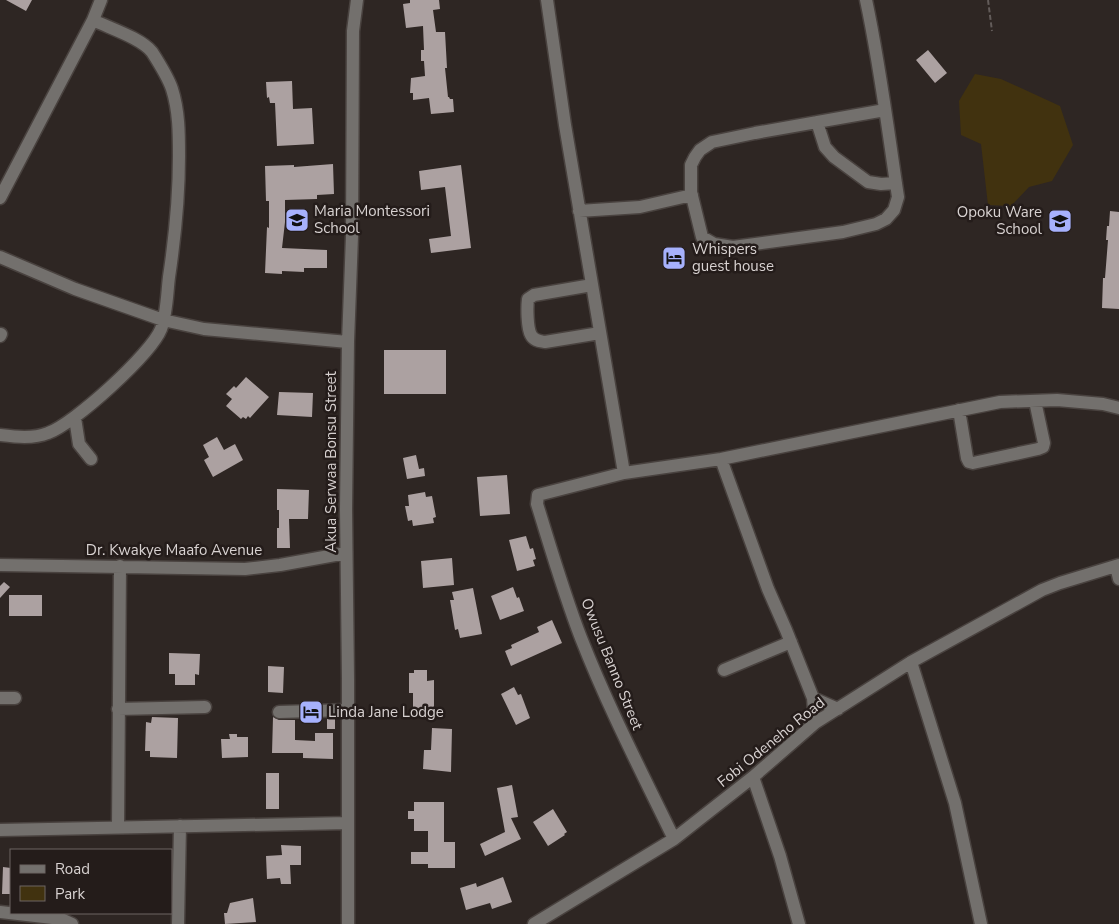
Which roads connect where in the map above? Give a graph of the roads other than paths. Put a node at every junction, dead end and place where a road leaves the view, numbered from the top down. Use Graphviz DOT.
graph roads {
  1 [pos="101,0"];
  2 [pos="357,0"];
  3 [pos="547,0"];
  4 [pos="866,0"];
  5 [pos="93,20"];
  6 [pos="885,110"];
  7 [pos="817,122"];
  8 [pos="896,183"];
  9 [pos="692,195"];
  10 [pos="0,198"];
  11 [pos="580,211"];
  12 [pos="0,257"];
  13 [pos="592,285"];
  14 [pos="163,320"];
  15 [pos="600,333"];
  16 [pos="348,342"];
  17 [pos="1035,401"];
  18 [pos="1119,408"];
  19 [pos="959,410"];
  20 [pos="75,418"];
  21 [pos="0,435"];
  22 [pos="90,459"];
  23 [pos="721,459"];
  24 [pos="624,473"];
  25 [pos="346,553"];
  26 [pos="0,565"];
  27 [pos="120,566"];
  28 [pos="1118,570"];
  29 [pos="791,642"];
  30 [pos="911,662"];
  31 [pos="724,670"];
  32 [pos="0,698"];
  33 [pos="14,698"];
  34 [pos="813,698"];
  35 [pos="205,708"];
  36 [pos="118,709"];
  37 [pos="838,709"];
  38 [pos="348,710"];
  39 [pos="279,712"];
  40 [pos="815,723"];
  41 [pos="753,777"];
  42 [pos="348,823"];
  43 [pos="180,826"];
  44 [pos="118,827"];
  45 [pos="0,830"];
  46 [pos="674,839"];
  47 [pos="17,914"];
  48 [pos="72,924"];
  49 [pos="178,924"];
  50 [pos="348,924"];
  51 [pos="534,924"];
  52 [pos="799,924"];
  53 [pos="981,924"];
  1 -- 5 [label="street"];
  2 -- 16 [label="street, Akua Serwaa Bonsu Street"];
  3 -- 11 [label="street"];
  4 -- 6 [label="street"];
  5 -- 10 [label="street"];
  5 -- 14 [label="street"];
  6 -- 7 [label="street"];
  6 -- 8 [label="street"];
  7 -- 8 [label="street"];
  7 -- 9 [label="street"];
  8 -- 9 [label="street"];
  9 -- 11 [label="street"];
  11 -- 13 [label="street"];
  12 -- 14 [label="street"];
  13 -- 15 [label="street"];
  13 -- 15 [label="street"];
  14 -- 16 [label="street"];
  14 -- 20 [label="street"];
  15 -- 24 [label="street"];
  16 -- 25 [label="street, Akua Serwaa Bonsu Street"];
  17 -- 18 [label="street"];
  17 -- 19 [label="street"];
  17 -- 19 [label="street"];
  19 -- 23 [label="street"];
  20 -- 21 [label="street"];
  20 -- 22 [label="street"];
  23 -- 24 [label="street"];
  23 -- 29 [label="street"];
  24 -- 46 [label="street, Owusu Banno Street"];
  25 -- 27 [label="street, Dr. Kwakye Maafo Avenue"];
  25 -- 38 [label="street, Akua Serwaa Bonsu Street"];
  26 -- 27 [label="street, Dr. Kwakye Maafo Avenue"];
  27 -- 36 [label="street"];
  28 -- 30 [label="street, Fobi Odeneho Road"];
  29 -- 31 [label="street"];
  29 -- 34 [label="street"];
  30 -- 37 [label="street, Fobi Odeneho Road"];
  30 -- 53 [label="street"];
  32 -- 33 [label="street"];
  34 -- 37 [label="street"];
  34 -- 40 [label="street"];
  35 -- 36 [label="street"];
  36 -- 44 [label="street"];
  37 -- 40 [label="street, Fobi Odeneho Road"];
  38 -- 39 [label="street"];
  38 -- 42 [label="street, Akua Serwaa Bonsu Street"];
  40 -- 41 [label="street, Fobi Odeneho Road"];
  41 -- 46 [label="street, Fobi Odeneho Road"];
  41 -- 52 [label="street"];
  42 -- 43 [label="street"];
  42 -- 50 [label="street, Akua Serwaa Bonsu Street"];
  43 -- 44 [label="street"];
  43 -- 49 [label="street"];
  44 -- 45 [label="street"];
  46 -- 51 [label="street, Fobi Odeneho Road"];
  47 -- 48 [label="street"];
}
